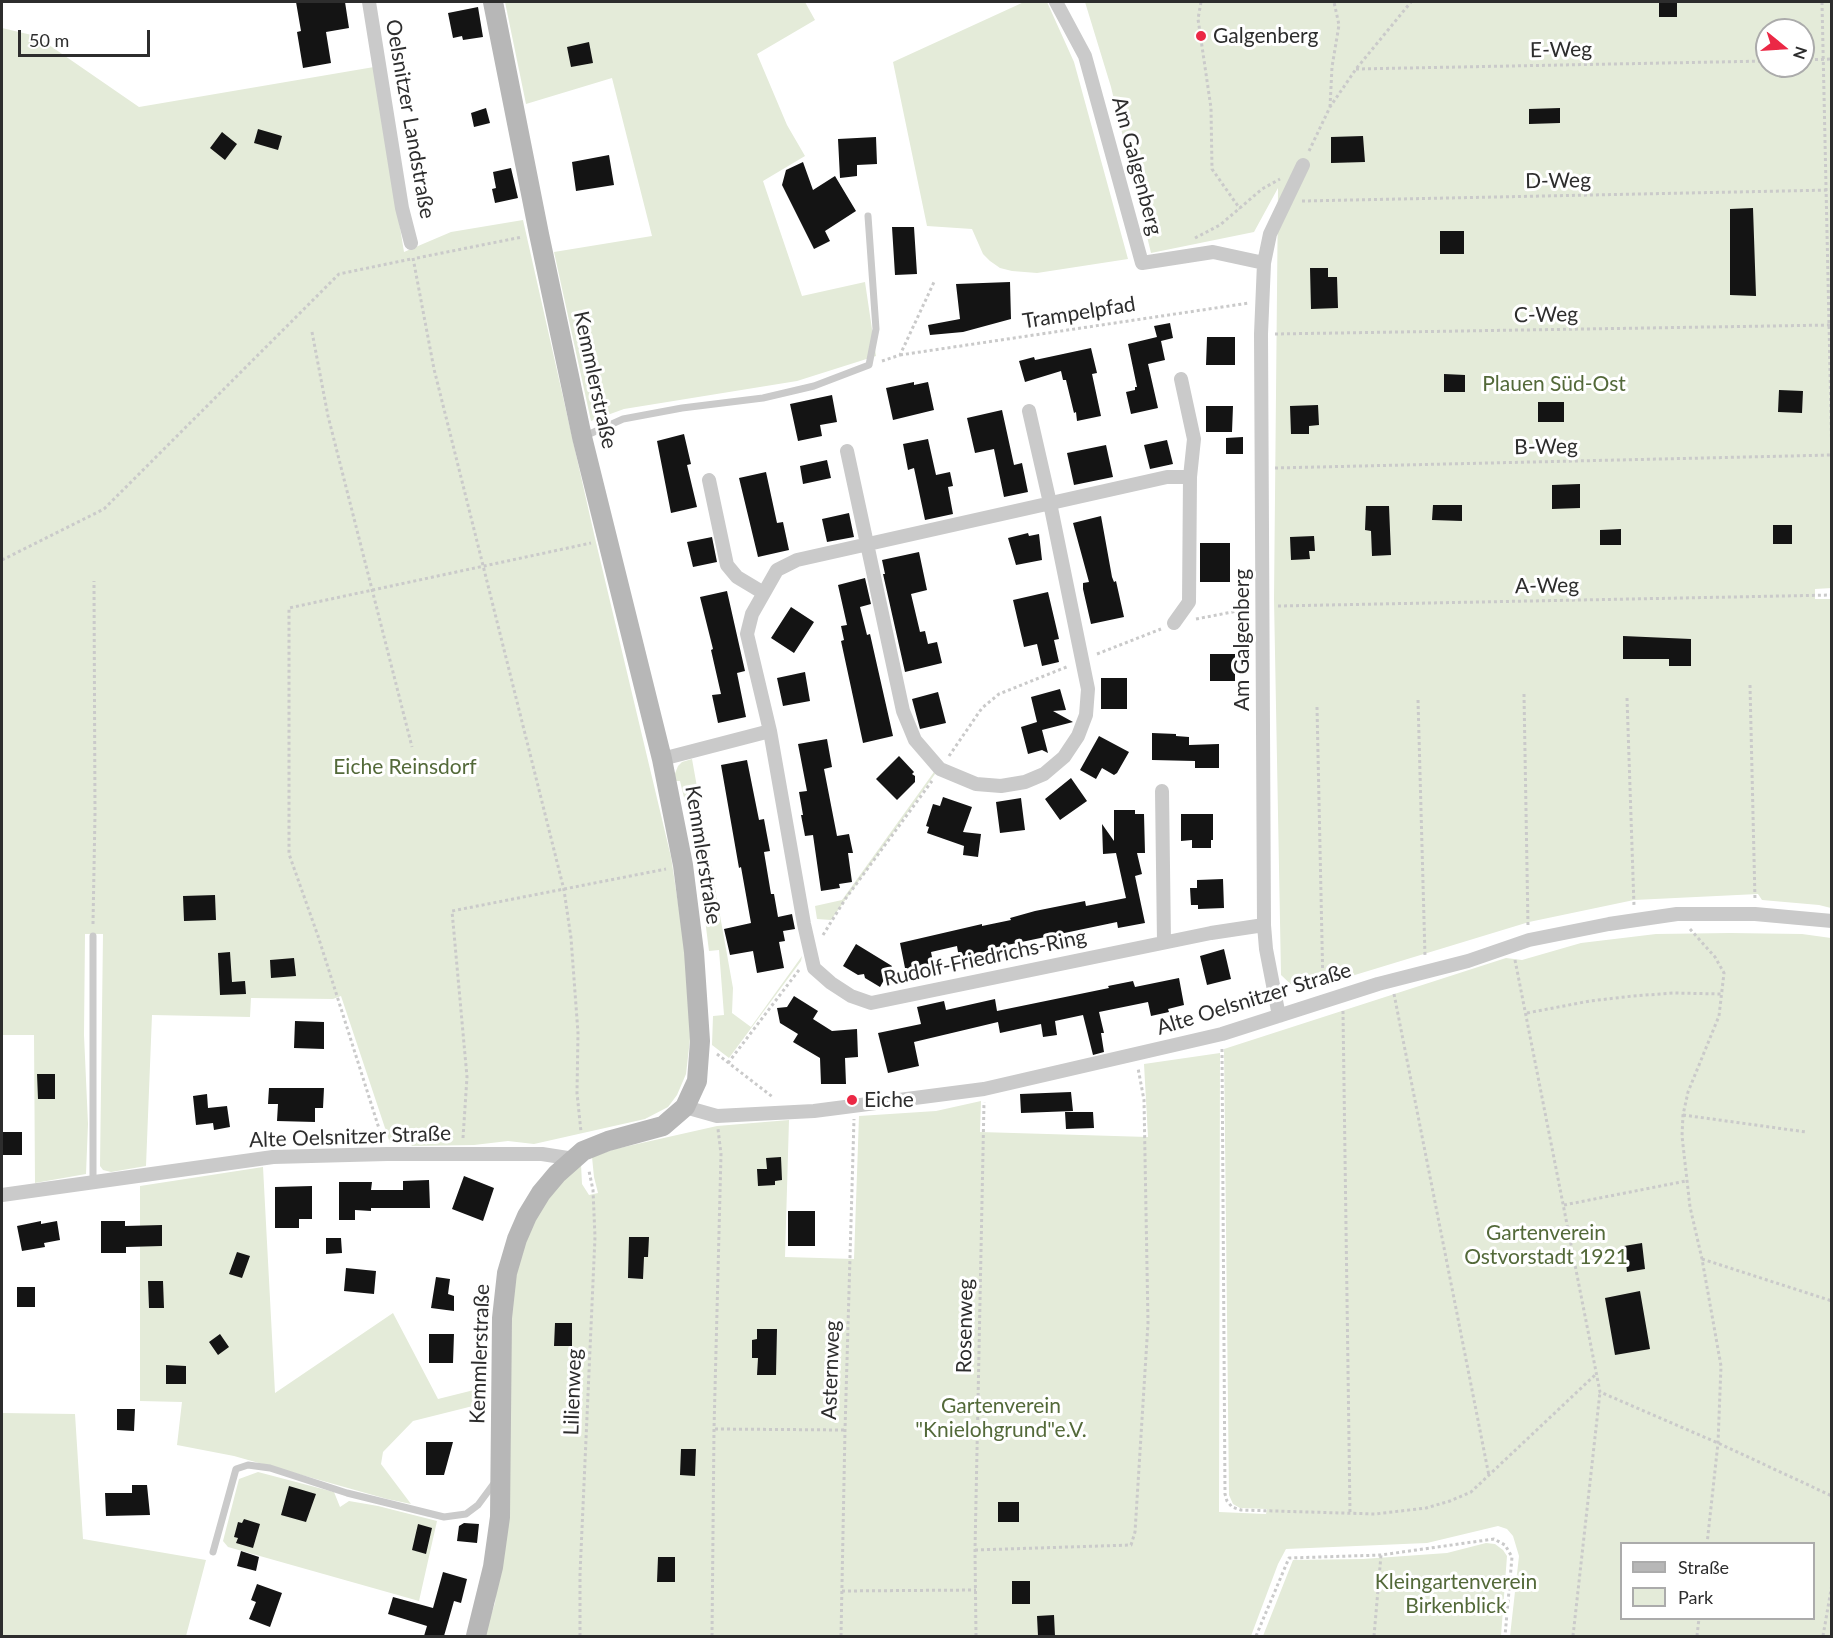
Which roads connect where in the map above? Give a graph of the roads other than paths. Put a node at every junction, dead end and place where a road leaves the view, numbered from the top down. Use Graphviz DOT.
graph roads {
  1 [pos="369,2"];
  2 [pos="493,2"];
  3 [pos="1056,2"];
  4 [pos="1303,165"];
  5 [pos="868,216"];
  6 [pos="411,243"];
  7 [pos="1264,263"];
  8 [pos="1181,379"];
  9 [pos="1029,411"];
  10 [pos="582,437"];
  11 [pos="847,451"];
  12 [pos="1190,477"];
  13 [pos="708,480"];
  14 [pos="1050,503"];
  15 [pos="867,544"];
  16 [pos="762,592"];
  17 [pos="1174,623"];
  18 [pos="770,731"];
  19 [pos="662,759"];
  20 [pos="1162,791"];
  21 [pos="1832,921"];
  22 [pos="1264,925"];
  23 [pos="93,936"];
  24 [pos="1164,942"];
  25 [pos="1279,1016"];
  26 [pos="685,1107"];
  27 [pos="579,1155"];
  28 [pos="93,1183"];
  29 [pos="2,1196"];
  30 [pos="500,1475"];
  31 [pos="213,1552"];
  32 [pos="476,1636"];
  1 -- 6 [label="street, Oelsnitzer Landstraße"];
  2 -- 10 [label="street, Kemmlerstraße"];
  3 -- 7 [label="street, Am Galgenberg"];
  4 -- 7 [label="street, Am Galgenberg"];
  5 -- 10 [label="lane"];
  7 -- 22 [label="street, Am Galgenberg"];
  8 -- 12 [label="street"];
  9 -- 14 [label="street"];
  10 -- 19 [label="street, Kemmlerstraße"];
  11 -- 15 [label="street"];
  12 -- 14 [label="street, Rudolf-Friedrichs-Ring"];
  12 -- 17 [label="street"];
  13 -- 16 [label="street"];
  14 -- 15 [label="street, Rudolf-Friedrichs-Ring"];
  14 -- 15 [label="street"];
  15 -- 16 [label="street, Rudolf-Friedrichs-Ring"];
  16 -- 18 [label="street, Rudolf-Friedrichs-Ring"];
  18 -- 19 [label="street"];
  18 -- 24 [label="street, Rudolf-Friedrichs-Ring"];
  19 -- 26 [label="street, Kemmlerstraße"];
  20 -- 24 [label="street"];
  21 -- 25 [label="street, Alte Oelsnitzer Straße"];
  22 -- 24 [label="street, Rudolf-Friedrichs-Ring"];
  22 -- 25 [label="street, Am Galgenberg"];
  23 -- 28 [label="lane"];
  25 -- 26 [label="street, Alte Oelsnitzer Straße"];
  26 -- 27 [label="street, Kemmlerstraße"];
  27 -- 28 [label="street, Alte Oelsnitzer Straße"];
  27 -- 30 [label="street, Kemmlerstraße"];
  28 -- 29 [label="street, Alte Oelsnitzer Straße"];
  30 -- 31 [label="lane"];
  30 -- 32 [label="street, Kemmlerstraße"];
}
